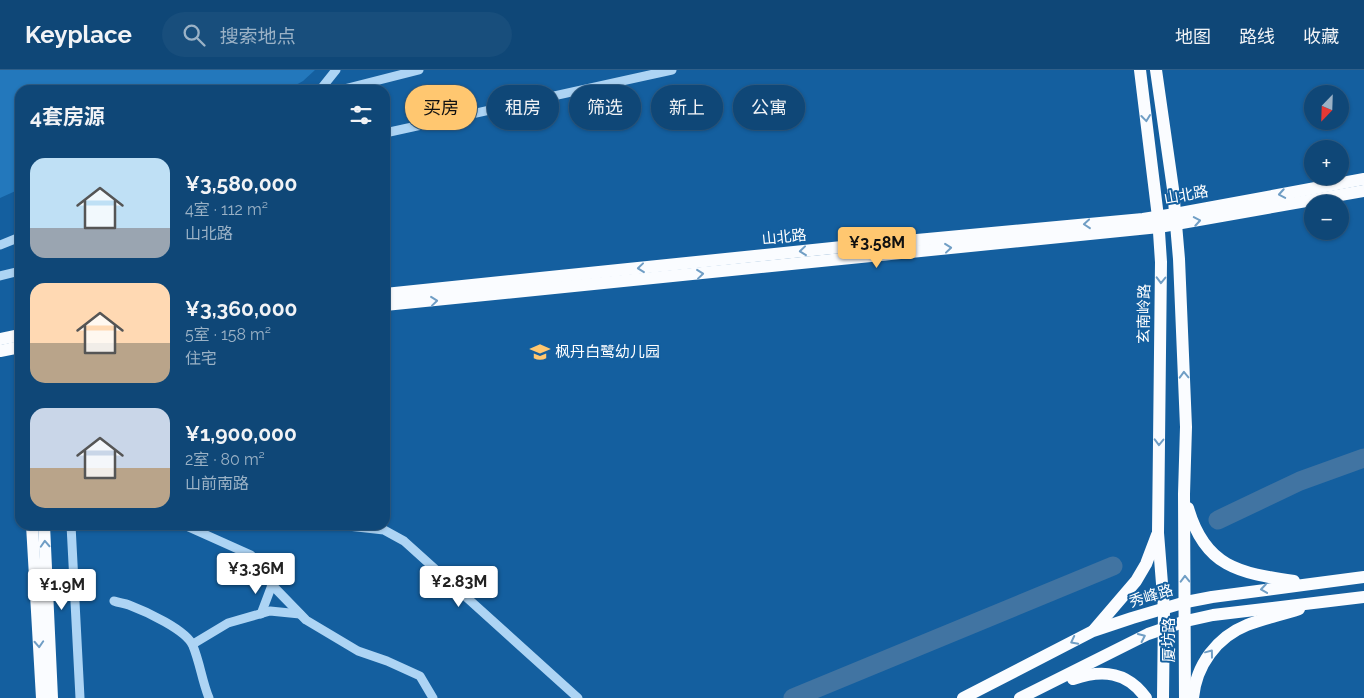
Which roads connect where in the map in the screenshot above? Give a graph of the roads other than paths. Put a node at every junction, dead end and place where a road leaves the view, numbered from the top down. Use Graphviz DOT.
graph roads {
  1 [pos="336,70"];
  2 [pos="419,70"];
  3 [pos="672,70"];
  4 [pos="1140,70"];
  5 [pos="1156,70"];
  6 [pos="324,85"];
  7 [pos="360,85"];
  8 [pos="390,132"];
  9 [pos="1364,179"];
  10 [pos="1364,191"];
  11 [pos="1176,219"];
  12 [pos="1159,222"];
  13 [pos="15,239"];
  14 [pos="0,246"];
  15 [pos="15,272"];
  16 [pos="0,276"];
  17 [pos="390,294"];
  18 [pos="390,304"];
  19 [pos="15,336"];
  20 [pos="0,339"];
  21 [pos="15,348"];
  22 [pos="0,351"];
  23 [pos="1184,494"];
  24 [pos="32,530"];
  25 [pos="44,530"];
  26 [pos="71,530"];
  27 [pos="195,530"];
  28 [pos="384,530"];
  29 [pos="1158,533"];
  30 [pos="1160,560"];
  31 [pos="1364,577"];
  32 [pos="1308,583"];
  33 [pos="272,585"];
  34 [pos="1364,597"];
  35 [pos="114,601"];
  36 [pos="1321,601"];
  37 [pos="1186,602"];
  38 [pos="1164,609"];
  39 [pos="261,614"];
  40 [pos="300,614"];
  41 [pos="1186,621"];
  42 [pos="1164,628"];
  43 [pos="1093,631"];
  44 [pos="193,644"];
  45 [pos="1042,687"];
  46 [pos="42,698"];
  47 [pos="52,698"];
  48 [pos="80,698"];
  49 [pos="209,698"];
  50 [pos="433,698"];
  51 [pos="578,698"];
  52 [pos="963,698"];
  53 [pos="1020,698"];
  54 [pos="1146,698"];
  55 [pos="1163,698"];
  56 [pos="1185,698"];
  57 [pos="1193,698"];
  1 -- 6 [label="street"];
  2 -- 7 [label="street"];
  3 -- 8 [label="street"];
  4 -- 12 [label="main road, 玄南岭路, one-way"];
  5 -- 11 [label="main road"];
  9 -- 11 [label="main road, 山北路, one-way"];
  11 -- 10 [label="main road, 山北路, one-way"];
  11 -- 12 [label="main road, 山北路"];
  23 -- 11 [label="main road, one-way"];
  12 -- 17 [label="main road, 山北路, one-way"];
  18 -- 12 [label="main road, 山北路, one-way"];
  12 -- 29 [label="main road, 玄南岭路, one-way"];
  13 -- 14 [label="street"];
  15 -- 16 [label="street"];
  19 -- 20 [label="main road"];
  21 -- 22 [label="main road"];
  23 -- 32 [label="main road"];
  37 -- 23 [label="main road, 厦坊路, one-way"];
  24 -- 46 [label="main road, one-way"];
  47 -- 25 [label="main road, one-way"];
  26 -- 48 [label="street"];
  27 -- 33 [label="street"];
  28 -- 51 [label="street"];
  29 -- 30 [label="main road, 玄南岭路"];
  29 -- 43 [label="main road"];
  30 -- 38 [label="main road, 厦坊路"];
  31 -- 32 [label="main road, 秀峰路"];
  32 -- 37 [label="main road, 秀峰路, one-way"];
  33 -- 39 [label="street"];
  33 -- 40 [label="street"];
  34 -- 36 [label="main road"];
  35 -- 44 [label="street"];
  36 -- 41 [label="main road"];
  57 -- 36 [label="main road, one-way"];
  37 -- 38 [label="main road, 秀峰路"];
  37 -- 41 [label="main road, 厦坊路"];
  38 -- 42 [label="main road, 厦坊路"];
  38 -- 43 [label="main road, 秀峰路"];
  39 -- 40 [label="street"];
  39 -- 44 [label="street"];
  40 -- 50 [label="street"];
  41 -- 42 [label="main road"];
  41 -- 56 [label="main road, 厦坊路"];
  45 -- 42 [label="main road, one-way"];
  42 -- 55 [label="main road, 厦坊路"];
  43 -- 52 [label="main road, 秀峰路, one-way"];
  44 -- 49 [label="street"];
  45 -- 53 [label="main road"];
  45 -- 54 [label="main road"];
}
